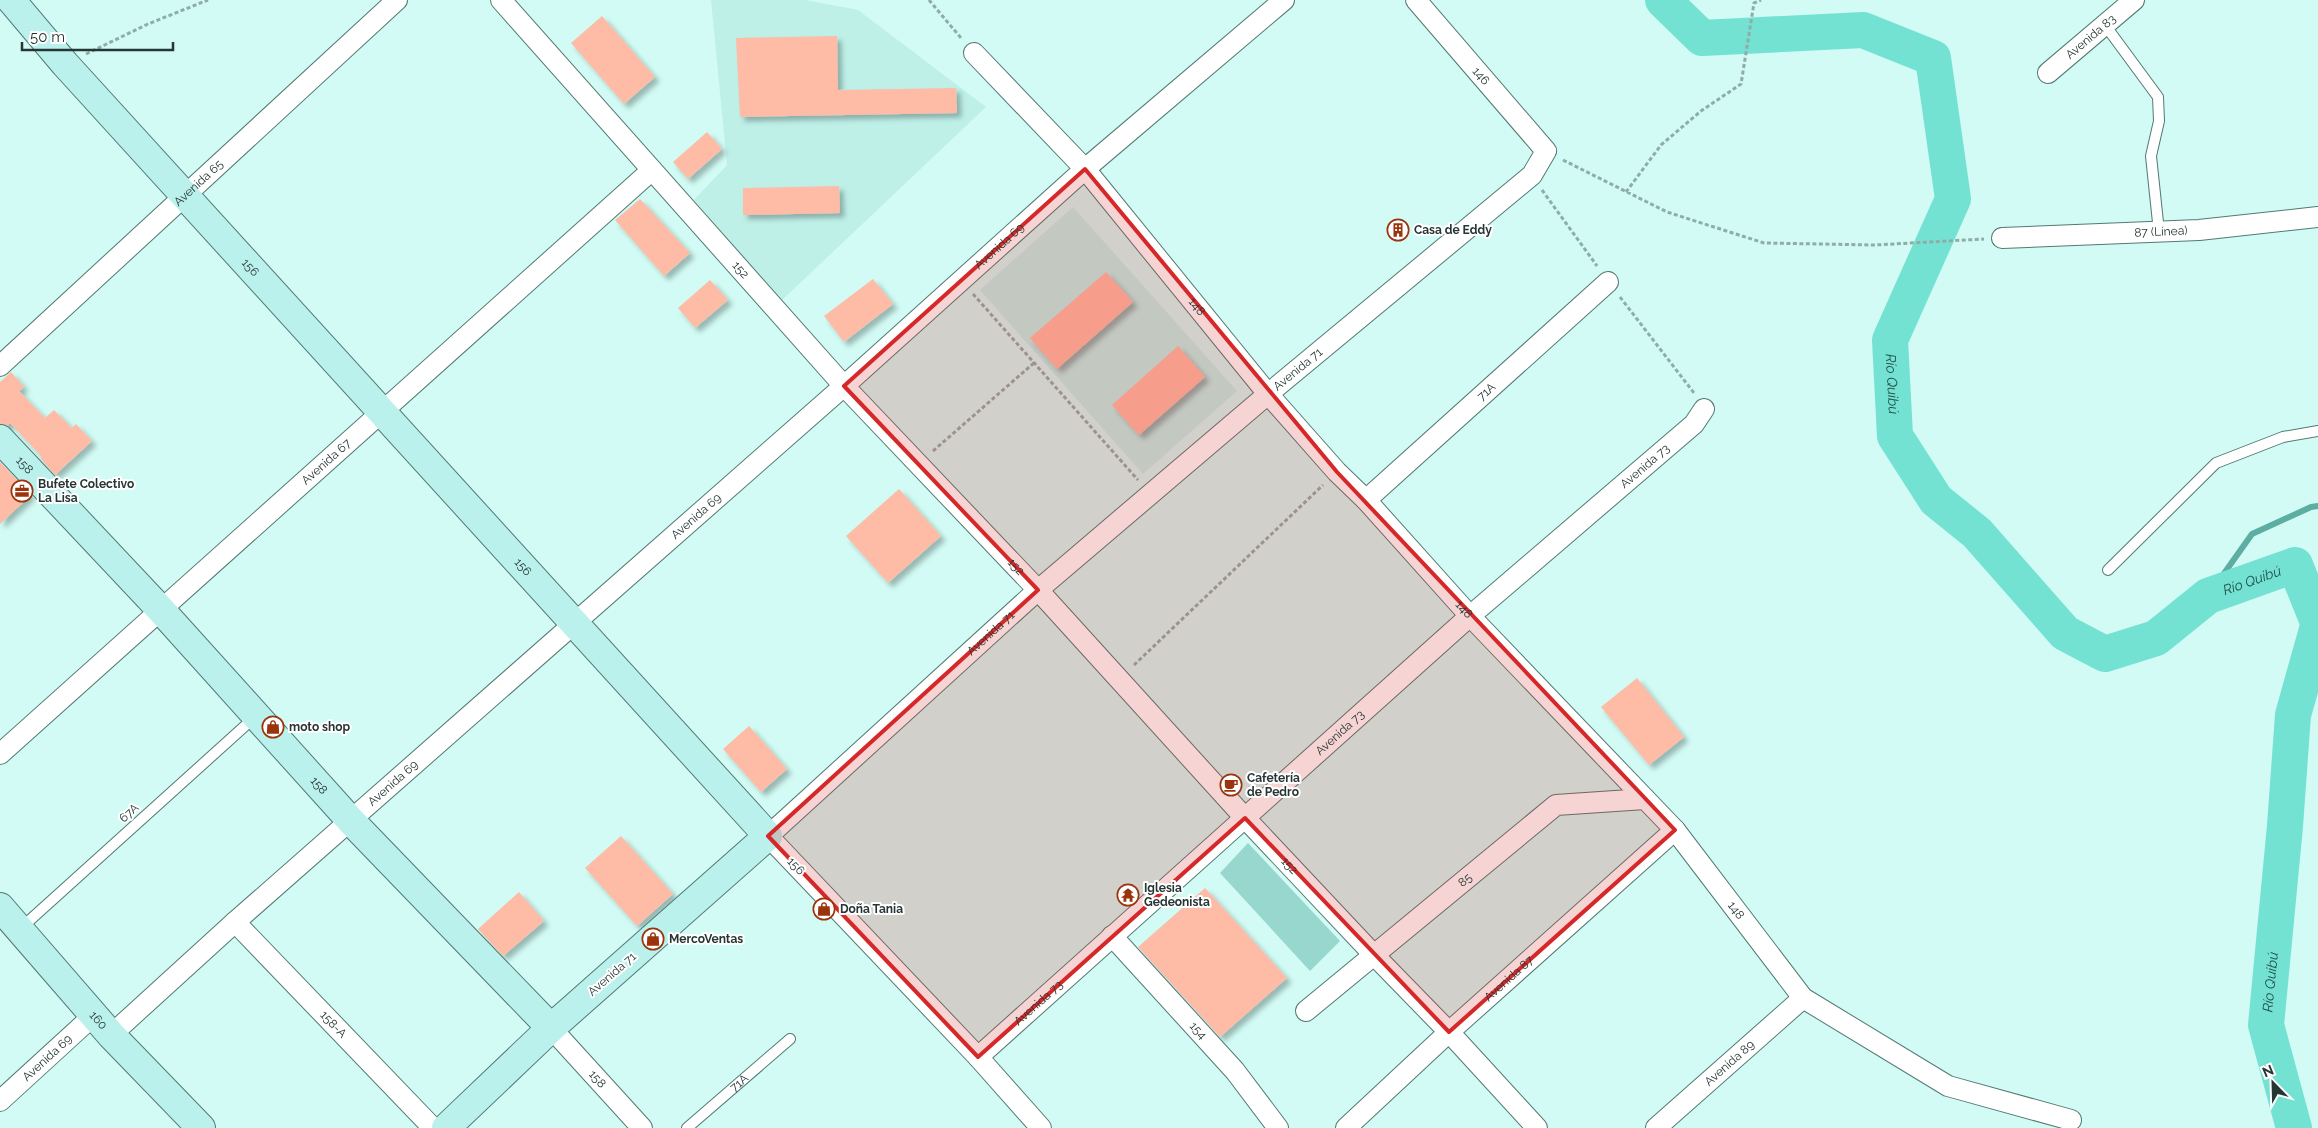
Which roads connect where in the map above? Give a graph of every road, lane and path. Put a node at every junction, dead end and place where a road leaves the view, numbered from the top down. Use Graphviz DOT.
graph roads {
  1 [pos="11,0"];
  2 [pos="208,0"];
  3 [pos="397,0"];
  4 [pos="501,0"];
  5 [pos="929,0"];
  6 [pos="1284,0"];
  7 [pos="1416,0"];
  8 [pos="1761,0"];
  9 [pos="2134,0"];
  10 [pos="2105,25"];
  11 [pos="974,53"];
  12 [pos="65,64"];
  13 [pos="2048,73"];
  14 [pos="1546,151"];
  15 [pos="1085,169"];
  16 [pos="652,170"];
  17 [pos="1626,192"];
  18 [pos="185,195"];
  19 [pos="2318,216"];
  20 [pos="2158,232"];
  21 [pos="2002,238"];
  22 [pos="961,280"];
  23 [pos="1608,282"];
  24 [pos="1034,362"];
  25 [pos="0,366"];
  26 [pos="844,386"];
  27 [pos="1268,394"];
  28 [pos="1704,409"];
  29 [pos="381,413"];
  30 [pos="2318,431"];
  31 [pos="0,439"];
  32 [pos="918,464"];
  33 [pos="1337,472"];
  34 [pos="1152,495"];
  35 [pos="1366,500"];
  36 [pos="2108,570"];
  37 [pos="1038,590"];
  38 [pos="161,610"];
  39 [pos="1470,616"];
  40 [pos="574,623"];
  41 [pos="1119,680"];
  42 [pos="256,716"];
  43 [pos="0,754"];
  44 [pos="1646,799"];
  45 [pos="1245,818"];
  46 [pos="350,821"];
  47 [pos="1675,830"];
  48 [pos="768,836"];
  49 [pos="0,908"];
  50 [pos="235,922"];
  51 [pos="19,930"];
  52 [pos="1112,936"];
  53 [pos="1373,954"];
  54 [pos="1803,998"];
  55 [pos="1306,1011"];
  56 [pos="102,1025"];
  57 [pos="550,1028"];
  58 [pos="1449,1032"];
  59 [pos="790,1039"];
  60 [pos="978,1057"];
  61 [pos="0,1101"];
  62 [pos="2071,1120"];
  63 [pos="201,1128"];
  64 [pos="433,1128"];
  65 [pos="446,1128"];
  66 [pos="642,1128"];
  67 [pos="687,1128"];
  68 [pos="1041,1128"];
  69 [pos="1278,1128"];
  70 [pos="1346,1128"];
  71 [pos="1537,1128"];
  72 [pos="1656,1128"];
  1 -- 12 [label="street, 156"];
  2 -- 12 [label="path"];
  3 -- 18 [label="street, Avenida 65"];
  4 -- 16 [label="street, 152"];
  5 -- 11 [label="path"];
  6 -- 15 [label="street, Avenida 69"];
  7 -- 14 [label="street, 146"];
  8 -- 17 [label="path"];
  9 -- 10 [label="street, Avenida 83"];
  10 -- 13 [label="street, Avenida 83"];
  10 -- 20 [label="lane"];
  11 -- 15 [label="street, 148"];
  12 -- 18 [label="street, 156"];
  14 -- 17 [label="path"];
  14 -- 27 [label="street, Avenida 71"];
  15 -- 22 [label="street, Avenida 69"];
  15 -- 27 [label="street, 148"];
  16 -- 26 [label="street, 152"];
  16 -- 29 [label="street, Avenida 67"];
  17 -- 21 [label="path"];
  18 -- 25 [label="street, Avenida 65"];
  18 -- 29 [label="street, 156"];
  19 -- 20 [label="street, 87 (Línea)"];
  20 -- 21 [label="street, 87 (Línea)"];
  22 -- 24 [label="path"];
  22 -- 26 [label="street, Avenida 69"];
  23 -- 35 [label="street, 71A"];
  24 -- 32 [label="path"];
  24 -- 34 [label="path"];
  26 -- 32 [label="street, 152"];
  26 -- 40 [label="street, Avenida 69"];
  27 -- 33 [label="street, 148"];
  27 -- 34 [label="street, Avenida 71"];
  28 -- 39 [label="street, Avenida 73"];
  29 -- 38 [label="street, Avenida 67"];
  29 -- 40 [label="street, 156"];
  30 -- 36 [label="lane"];
  31 -- 38 [label="street, 158"];
  32 -- 37 [label="street, 152"];
  33 -- 35 [label="street, 148"];
  33 -- 41 [label="path"];
  34 -- 37 [label="street, Avenida 71"];
  35 -- 39 [label="street, 148"];
  37 -- 41 [label="street, 152"];
  37 -- 48 [label="street, Avenida 71"];
  38 -- 42 [label="street, 158"];
  38 -- 43 [label="street, Avenida 67"];
  39 -- 44 [label="street, 148"];
  39 -- 45 [label="street, Avenida 73"];
  40 -- 46 [label="street, Avenida 69"];
  40 -- 48 [label="street, 156"];
  41 -- 45 [label="street, 152"];
  42 -- 46 [label="street, 158"];
  42 -- 51 [label="lane, 67A"];
  44 -- 47 [label="street, 148"];
  44 -- 53 [label="street, 85"];
  45 -- 52 [label="street, Avenida 73"];
  45 -- 53 [label="street, 152"];
  46 -- 50 [label="street, Avenida 69"];
  46 -- 57 [label="street, 158"];
  47 -- 54 [label="street, 148"];
  47 -- 58 [label="street, Avenida 87"];
  48 -- 57 [label="street, Avenida 71"];
  48 -- 60 [label="street, 156"];
  49 -- 51 [label="street, 160"];
  50 -- 56 [label="street, Avenida 69"];
  50 -- 64 [label="street, 158-A"];
  51 -- 56 [label="street, 160"];
  52 -- 60 [label="street, Avenida 73"];
  52 -- 69 [label="street, 154"];
  53 -- 55 [label="street, 85"];
  53 -- 58 [label="street, 152"];
  54 -- 62 [label="street, 148"];
  54 -- 72 [label="street, Avenida 89"];
  56 -- 61 [label="street, Avenida 69"];
  56 -- 63 [label="street, 160"];
  57 -- 65 [label="street, Avenida 71"];
  57 -- 66 [label="street, 158"];
  58 -- 70 [label="street, Avenida 87"];
  58 -- 71 [label="street, 152"];
  59 -- 67 [label="lane, 71A"];
  60 -- 68 [label="street, 156"];
}
